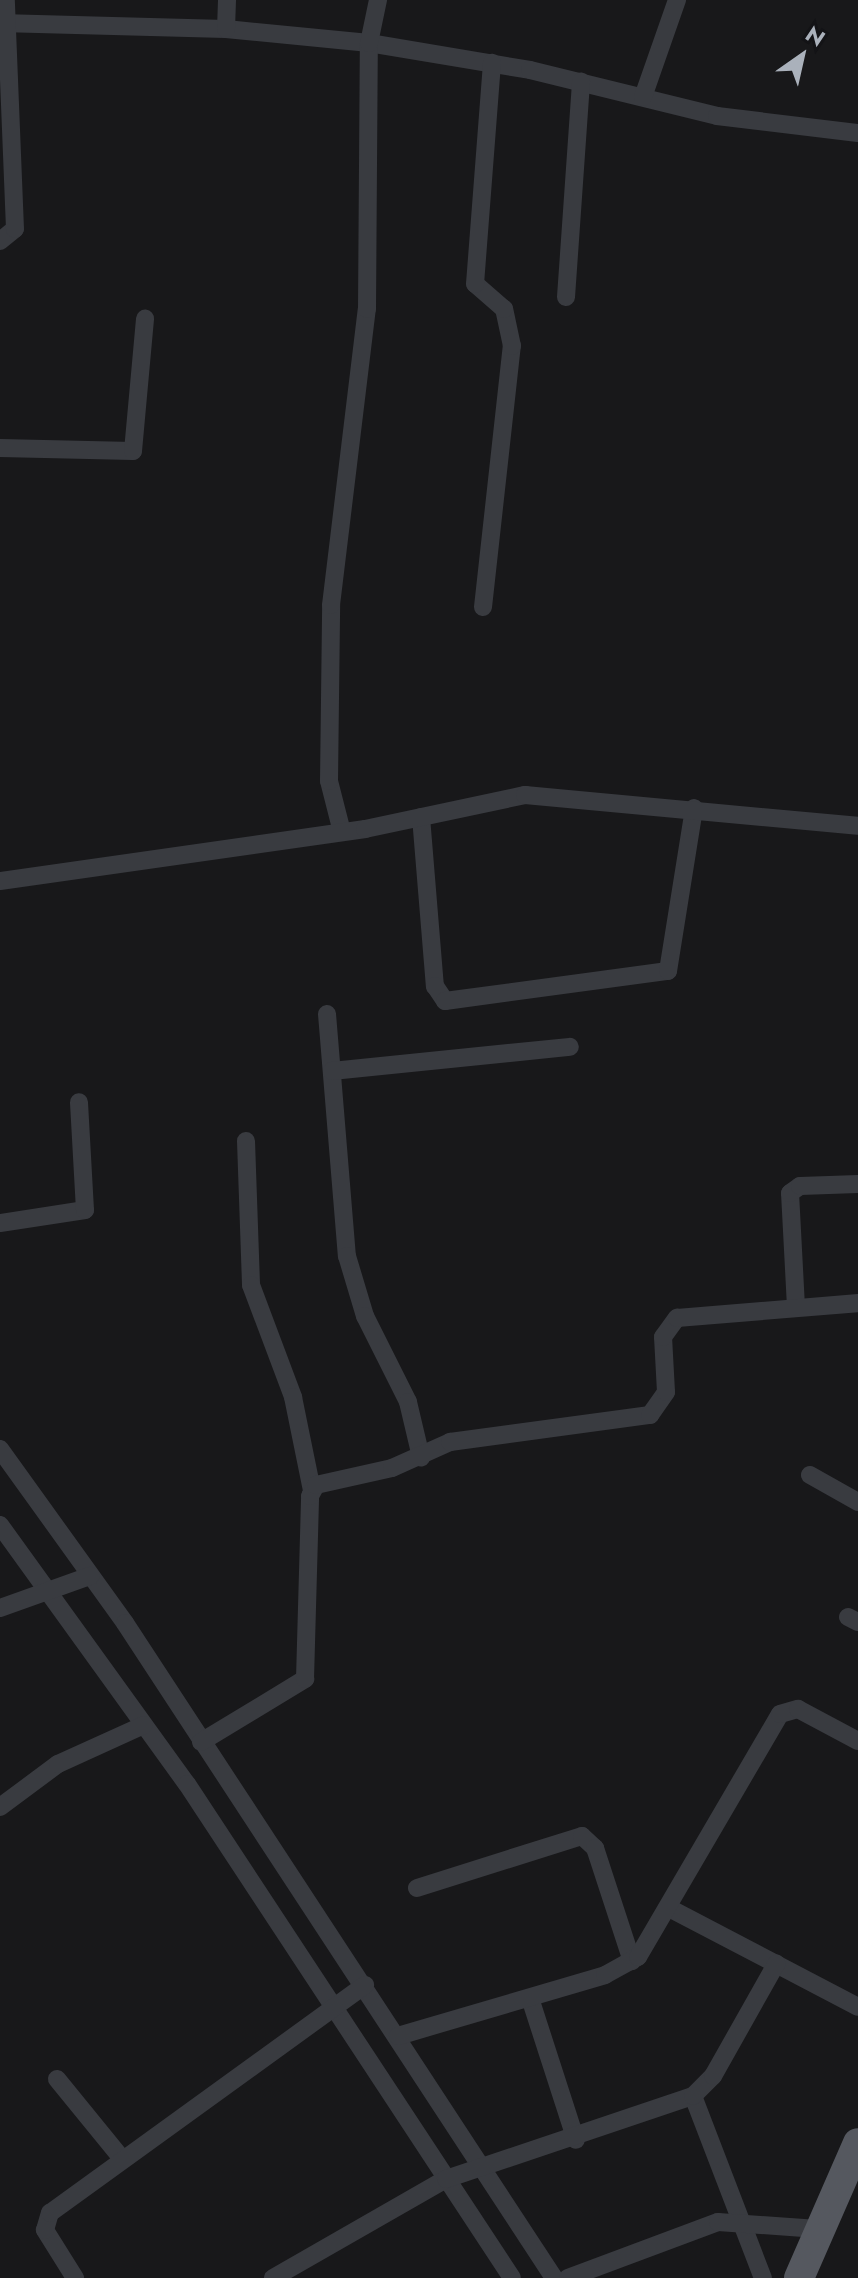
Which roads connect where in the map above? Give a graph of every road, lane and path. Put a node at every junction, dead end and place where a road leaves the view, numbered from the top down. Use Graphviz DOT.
graph roads {
  1 [pos="6,0"];
  2 [pos="227,0"];
  3 [pos="378,0"];
  4 [pos="672,1"];
  5 [pos="3,23"];
  6 [pos="226,29"];
  7 [pos="369,43"];
  8 [pos="492,63"];
  9 [pos="581,82"];
  10 [pos="643,97"];
  11 [pos="858,133"];
  12 [pos="0,241"];
  13 [pos="566,297"];
  14 [pos="145,319"];
  15 [pos="0,448"];
  16 [pos="483,607"];
  17 [pos="694,808"];
  18 [pos="421,817"];
  19 [pos="858,826"];
  20 [pos="342,832"];
  21 [pos="0,881"];
  22 [pos="327,1014"];
  23 [pos="570,1047"];
  24 [pos="332,1071"];
  25 [pos="79,1102"];
  26 [pos="246,1141"];
  27 [pos="858,1184"];
  28 [pos="0,1223"];
  29 [pos="858,1303"];
  30 [pos="796,1307"];
  31 [pos="0,1449"];
  32 [pos="421,1457"];
  33 [pos="810,1475"];
  34 [pos="312,1490"];
  35 [pos="858,1502"];
  36 [pos="0,1525"];
  37 [pos="67,1586"];
  38 [pos="0,1608"];
  39 [pos="144,1725"];
  40 [pos="858,1741"];
  41 [pos="201,1742"];
  42 [pos="0,1807"];
  43 [pos="417,1888"];
  44 [pos="669,1908"];
  45 [pos="632,1961"];
  46 [pos="776,1964"];
  47 [pos="346,1997"];
  48 [pos="530,1998"];
  49 [pos="858,2007"];
  50 [pos="398,2036"];
  51 [pos="57,2079"];
  52 [pos="693,2096"];
  53 [pos="576,2140"];
  54 [pos="858,2143"];
  55 [pos="123,2160"];
  56 [pos="464,2174"];
  57 [pos="736,2220"];
  58 [pos="818,2229"];
  59 [pos="75,2278"];
  60 [pos="273,2278"];
  61 [pos="512,2278"];
  62 [pos="554,2278"];
  63 [pos="568,2278"];
  64 [pos="763,2278"];
  65 [pos="799,2278"];
  1 -- 5 [label="street"];
  2 -- 6 [label="street"];
  3 -- 7 [label="street"];
  4 -- 10 [label="street"];
  5 -- 6 [label="street"];
  5 -- 12 [label="street"];
  6 -- 7 [label="street"];
  7 -- 8 [label="street"];
  7 -- 20 [label="street"];
  8 -- 9 [label="street"];
  8 -- 16 [label="street"];
  9 -- 10 [label="street"];
  9 -- 13 [label="street"];
  10 -- 11 [label="street"];
  14 -- 15 [label="street"];
  17 -- 18 [label="street"];
  17 -- 18 [label="street"];
  17 -- 19 [label="street"];
  18 -- 20 [label="street"];
  20 -- 21 [label="street"];
  22 -- 24 [label="street"];
  23 -- 24 [label="street"];
  24 -- 32 [label="street"];
  25 -- 28 [label="street"];
  26 -- 34 [label="street"];
  27 -- 30 [label="street"];
  29 -- 30 [label="street"];
  30 -- 32 [label="street"];
  31 -- 37 [label="street"];
  32 -- 34 [label="street"];
  33 -- 35 [label="street"];
  34 -- 41 [label="street"];
  36 -- 37 [label="street"];
  37 -- 38 [label="street"];
  37 -- 39 [label="street"];
  37 -- 41 [label="street"];
  39 -- 42 [label="street"];
  39 -- 47 [label="street"];
  40 -- 44 [label="street"];
  41 -- 47 [label="street"];
  43 -- 45 [label="street"];
  44 -- 45 [label="street"];
  44 -- 46 [label="street"];
  45 -- 48 [label="street"];
  46 -- 49 [label="street"];
  46 -- 52 [label="street"];
  47 -- 50 [label="street"];
  47 -- 55 [label="street"];
  47 -- 56 [label="street"];
  48 -- 50 [label="street"];
  48 -- 53 [label="street"];
  50 -- 56 [label="street"];
  51 -- 55 [label="street"];
  52 -- 53 [label="street"];
  52 -- 57 [label="street"];
  53 -- 56 [label="street"];
  54 -- 58 [label="main road"];
  55 -- 59 [label="street"];
  56 -- 60 [label="street"];
  56 -- 61 [label="street"];
  56 -- 62 [label="street"];
  57 -- 58 [label="street"];
  57 -- 63 [label="street"];
  57 -- 64 [label="street"];
  58 -- 65 [label="main road"];
}
